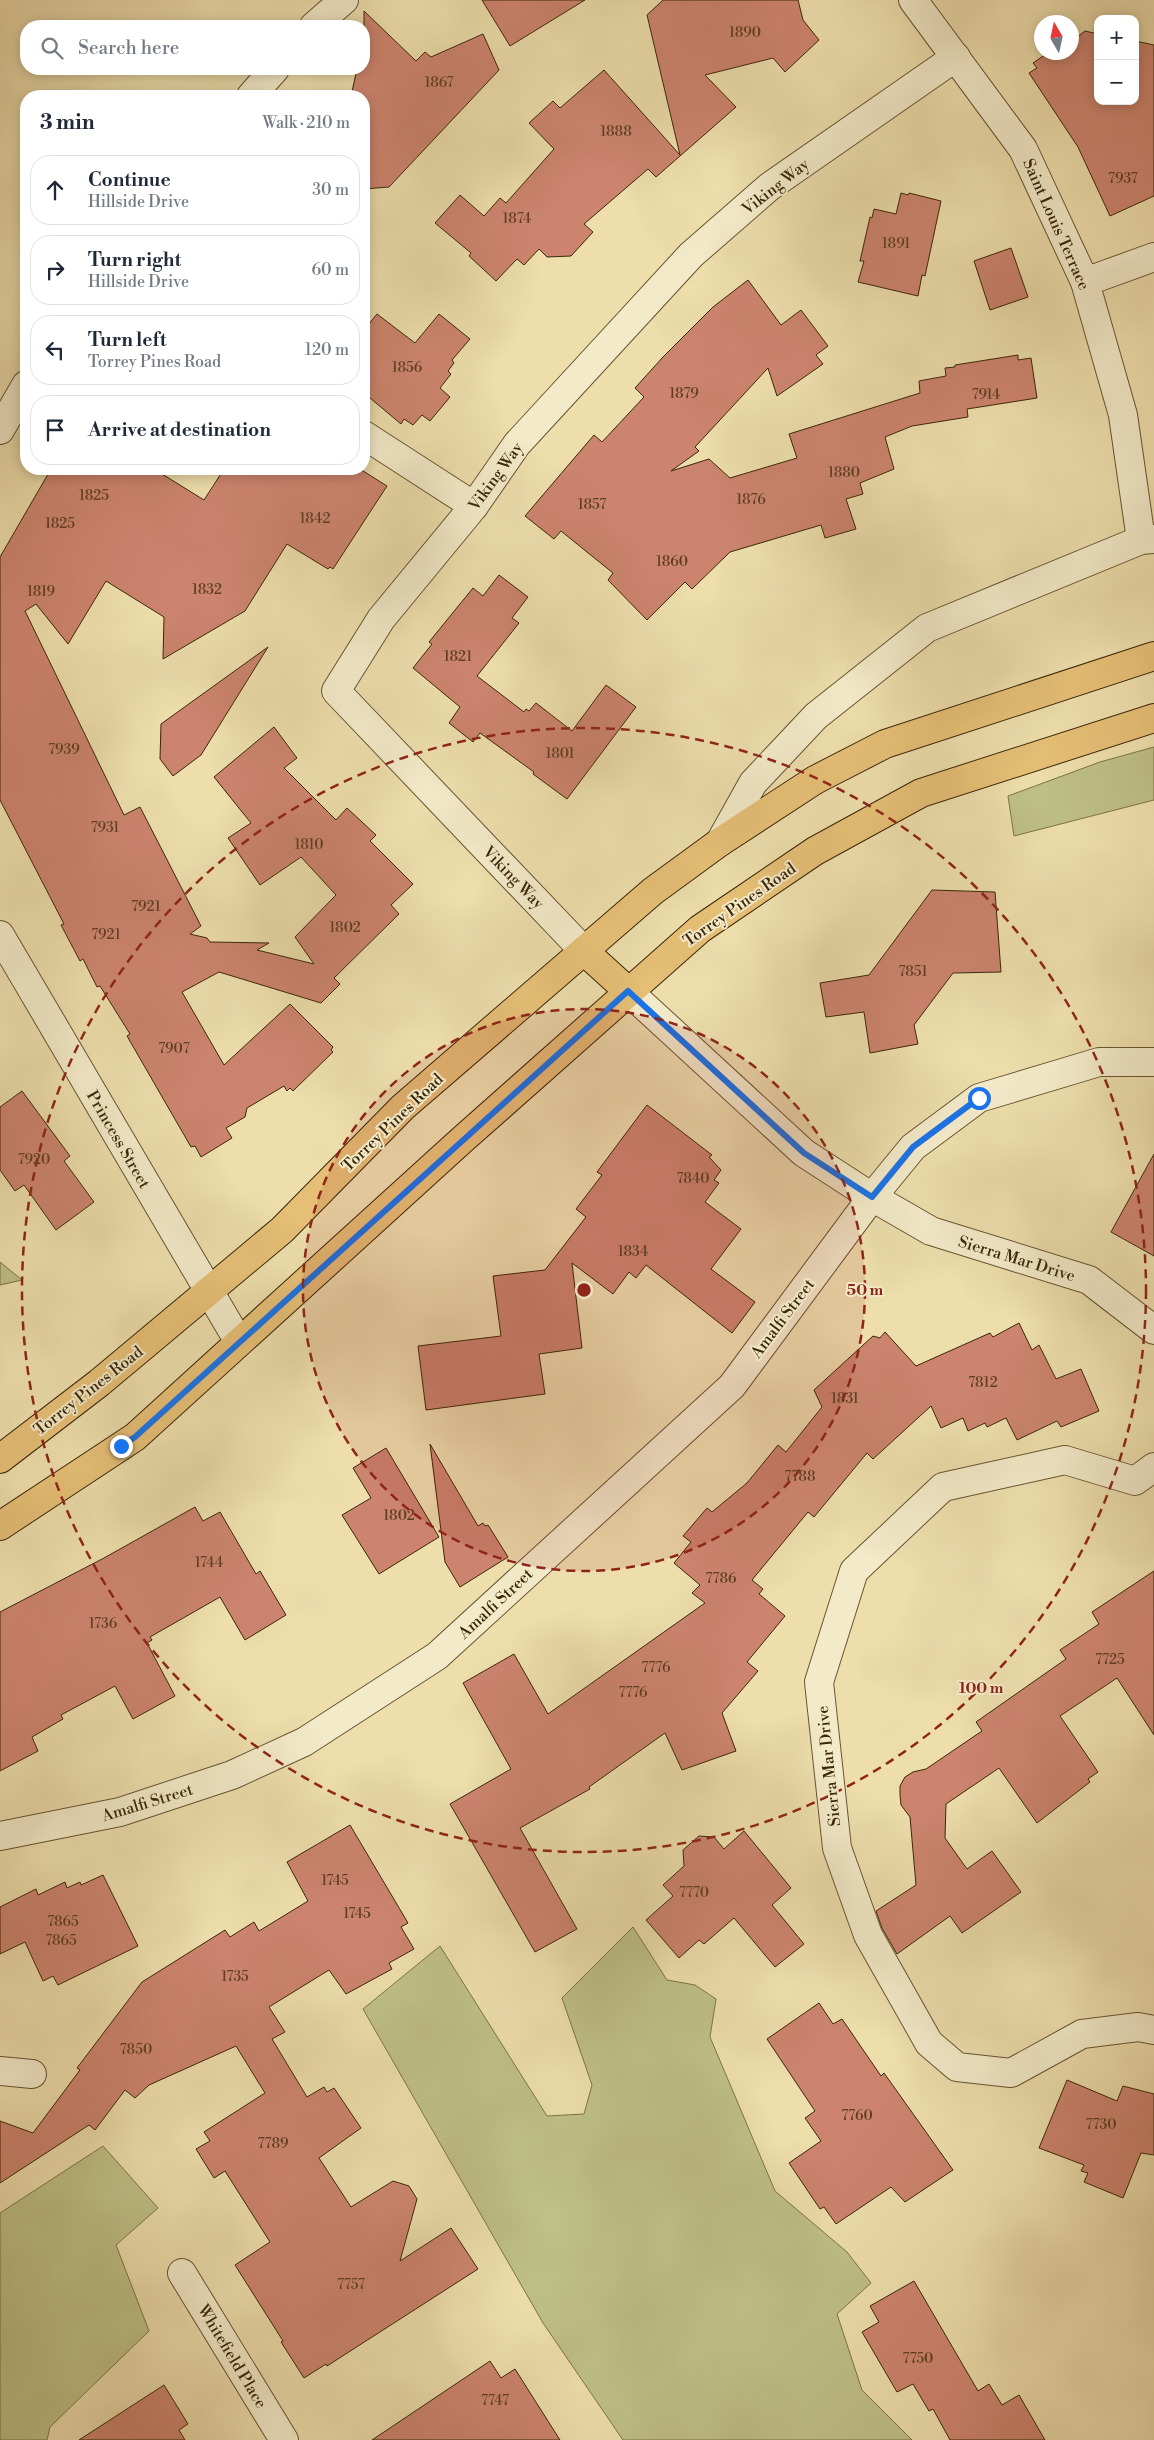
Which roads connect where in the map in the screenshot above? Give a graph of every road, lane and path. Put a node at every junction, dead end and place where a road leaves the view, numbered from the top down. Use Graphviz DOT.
graph roads {
  1 [pos="344,0"];
  2 [pos="913,0"];
  3 [pos="321,20"];
  4 [pos="956,56"];
  5 [pos="270,75"];
  6 [pos="256,90"];
  7 [pos="1154,257"];
  8 [pos="1085,282"];
  9 [pos="20,395"];
  10 [pos="0,430"];
  11 [pos="370,440"];
  12 [pos="474,506"];
  13 [pos="1148,539"];
  14 [pos="1154,656"];
  15 [pos="1154,718"];
  16 [pos="720,842"];
  17 [pos="0,935"];
  18 [pos="584,951"];
  19 [pos="628,991"];
  20 [pos="1154,1062"];
  21 [pos="872,1197"];
  22 [pos="208,1292"];
  23 [pos="1154,1330"];
  24 [pos="239,1342"];
  25 [pos="0,1458"];
  26 [pos="1154,1467"];
  27 [pos="0,1526"];
  28 [pos="0,1836"];
  29 [pos="1154,2030"];
  30 [pos="0,2071"];
  31 [pos="32,2074"];
  32 [pos="182,2273"];
  33 [pos="284,2440"];
  1 -- 3 [label="street"];
  2 -- 4 [label="street, Saint Louis Terrace"];
  4 -- 8 [label="street, Saint Louis Terrace"];
  4 -- 12 [label="street, Viking Way"];
  5 -- 6 [label="street"];
  7 -- 8 [label="street"];
  8 -- 13 [label="street, Saint Louis Terrace"];
  9 -- 10 [label="street"];
  11 -- 12 [label="street"];
  12 -- 18 [label="street, Viking Way"];
  13 -- 16 [label="street"];
  14 -- 16 [label="main road, Torrey Pines Road"];
  15 -- 19 [label="main road, Torrey Pines Road"];
  16 -- 18 [label="main road, Torrey Pines Road"];
  17 -- 22 [label="street, Princess Street"];
  18 -- 19 [label="main road"];
  18 -- 22 [label="main road, Torrey Pines Road"];
  19 -- 21 [label="street, Sierra Mar Drive"];
  19 -- 24 [label="main road, Torrey Pines Road"];
  20 -- 21 [label="street, Amalfi Street"];
  21 -- 23 [label="street, Sierra Mar Drive"];
  21 -- 28 [label="street, Amalfi Street"];
  22 -- 24 [label="street, Princess Street"];
  22 -- 25 [label="main road, Torrey Pines Road"];
  24 -- 27 [label="main road, Torrey Pines Road"];
  26 -- 29 [label="street, Sierra Mar Drive"];
  30 -- 31 [label="street"];
  32 -- 33 [label="street, Whitefield Place"];
}
